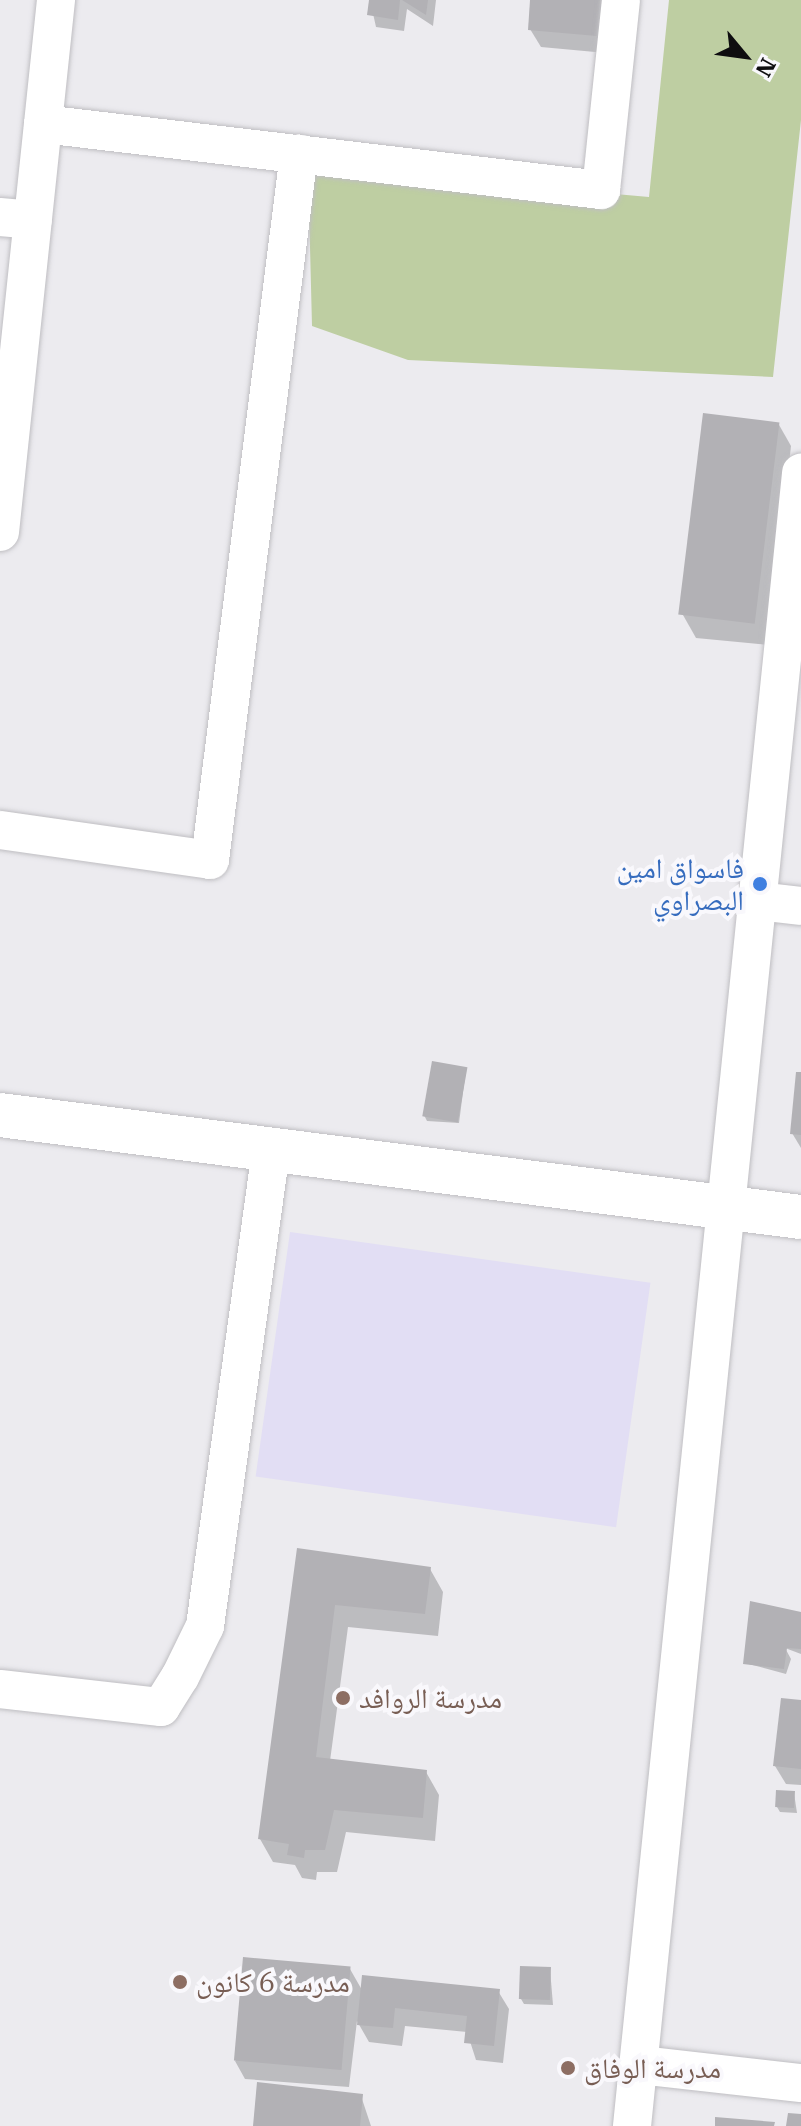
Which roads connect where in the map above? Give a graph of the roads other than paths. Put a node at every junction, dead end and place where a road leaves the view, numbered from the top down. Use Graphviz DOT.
graph roads {
  1 [pos="56,0"];
  2 [pos="621,0"];
  3 [pos="43,124"];
  4 [pos="299,154"];
  5 [pos="16,219"];
  6 [pos="801,473"];
  7 [pos="0,532"];
  8 [pos="790,681"];
  9 [pos="0,830"];
  10 [pos="758,901"];
  11 [pos="801,906"];
  12 [pos="0,1115"];
  13 [pos="271,1149"];
  14 [pos="728,1208"];
  15 [pos="801,1217"];
  16 [pos="0,1689"];
  17 [pos="640,2065"];
  18 [pos="801,2083"];
  19 [pos="632,2126"];
  1 -- 3 [label="street"];
  2 -- 4 [label="street"];
  3 -- 4 [label="street"];
  3 -- 5 [label="street"];
  4 -- 9 [label="street"];
  5 -- 7 [label="street"];
  6 -- 8 [label="street"];
  8 -- 10 [label="street"];
  10 -- 11 [label="street"];
  10 -- 14 [label="street"];
  12 -- 13 [label="street"];
  13 -- 14 [label="street"];
  13 -- 16 [label="street"];
  14 -- 15 [label="street"];
  14 -- 17 [label="street"];
  17 -- 18 [label="street"];
  17 -- 19 [label="street"];
}
